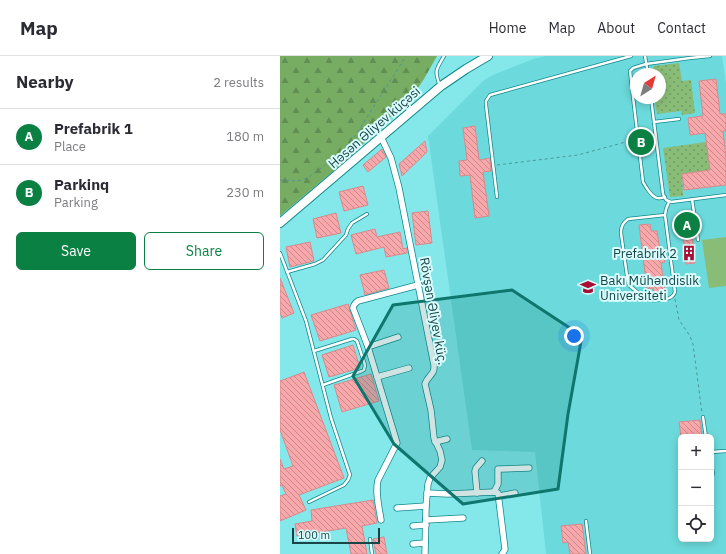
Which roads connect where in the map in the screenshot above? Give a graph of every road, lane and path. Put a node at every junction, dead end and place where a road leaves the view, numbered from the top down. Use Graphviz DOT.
graph roads {
  1 [pos="406,56"];
  2 [pos="444,56"];
  3 [pos="488,56"];
  4 [pos="631,56"];
  5 [pos="645,56"];
  6 [pos="710,56"];
  7 [pos="646,64"];
  8 [pos="647,68"];
  9 [pos="441,86"];
  10 [pos="652,104"];
  11 [pos="679,119"];
  12 [pos="654,122"];
  13 [pos="381,137"];
  14 [pos="638,139"];
  15 [pos="494,166"];
  16 [pos="280,180"];
  17 [pos="726,195"];
  18 [pos="498,197"];
  19 [pos="664,197"];
  20 [pos="692,199"];
  21 [pos="669,202"];
  22 [pos="367,214"];
  23 [pos="665,215"];
  24 [pos="280,223"];
  25 [pos="698,240"];
  26 [pos="280,253"];
  27 [pos="287,272"];
  28 [pos="418,285"];
  29 [pos="674,295"];
  30 [pos="398,337"];
  31 [pos="368,347"];
  32 [pos="314,351"];
  33 [pos="409,368"];
  34 [pos="377,377"];
  35 [pos="323,385"];
  36 [pos="703,417"];
  37 [pos="706,434"];
  38 [pos="447,440"];
  39 [pos="435,442"];
  40 [pos="726,451"];
  41 [pos="714,452"];
  42 [pos="482,461"];
  43 [pos="529,468"];
  44 [pos="427,493"];
  45 [pos="477,493"];
  46 [pos="515,493"];
  47 [pos="496,494"];
  48 [pos="309,502"];
  49 [pos="426,506"];
  50 [pos="397,508"];
  51 [pos="463,518"];
  52 [pos="381,520"];
  53 [pos="586,521"];
  54 [pos="426,522"];
  55 [pos="413,526"];
  56 [pos="370,539"];
  57 [pos="425,543"];
  58 [pos="413,544"];
  59 [pos="372,554"];
  60 [pos="425,554"];
  61 [pos="502,554"];
  62 [pos="590,554"];
  1 -- 16 [label="path"];
  2 -- 9 [label="lane"];
  3 -- 9 [label="main road, Həsən Əliyev küçəsi"];
  4 -- 15 [label="lane"];
  5 -- 7 [label="lane"];
  6 -- 7 [label="lane"];
  7 -- 8 [label="lane"];
  7 -- 14 [label="lane"];
  9 -- 13 [label="main road, Həsən Əliyev küçəsi"];
  10 -- 12 [label="lane"];
  11 -- 12 [label="lane"];
  12 -- 19 [label="lane"];
  13 -- 24 [label="main road, Həsən Əliyev küçəsi"];
  13 -- 28 [label="street, Rövşən Əliyev küç."];
  14 -- 15 [label="path"];
  14 -- 19 [label="lane"];
  15 -- 18 [label="lane"];
  17 -- 20 [label="lane"];
  19 -- 21 [label="lane"];
  20 -- 21 [label="lane"];
  20 -- 25 [label="lane"];
  21 -- 23 [label="lane"];
  22 -- 27 [label="lane"];
  23 -- 29 [label="lane"];
  23 -- 29 [label="lane"];
  26 -- 27 [label="lane"];
  27 -- 32 [label="lane"];
  28 -- 31 [label="street"];
  28 -- 39 [label="street, Rövşən Əliyev küç."];
  29 -- 36 [label="path"];
  30 -- 31 [label="street"];
  31 -- 34 [label="street"];
  32 -- 35 [label="lane"];
  32 -- 35 [label="lane"];
  33 -- 34 [label="street"];
  34 -- 52 [label="street"];
  35 -- 48 [label="lane"];
  36 -- 37 [label="lane"];
  38 -- 39 [label="street"];
  39 -- 44 [label="street, Rövşən Əliyev küç."];
  40 -- 41 [label="lane"];
  42 -- 45 [label="street"];
  43 -- 47 [label="street"];
  44 -- 45 [label="street"];
  44 -- 49 [label="street, Rövşən Əliyev küç."];
  45 -- 47 [label="street"];
  46 -- 47 [label="street"];
  47 -- 61 [label="street"];
  49 -- 50 [label="street"];
  49 -- 54 [label="street, Rövşən Əliyev küç."];
  51 -- 54 [label="street"];
  53 -- 62 [label="lane"];
  54 -- 55 [label="street"];
  54 -- 57 [label="street, Rövşən Əliyev küç."];
  56 -- 59 [label="lane"];
  57 -- 58 [label="street"];
  57 -- 60 [label="street, Rövşən Əliyev küç."];
}
